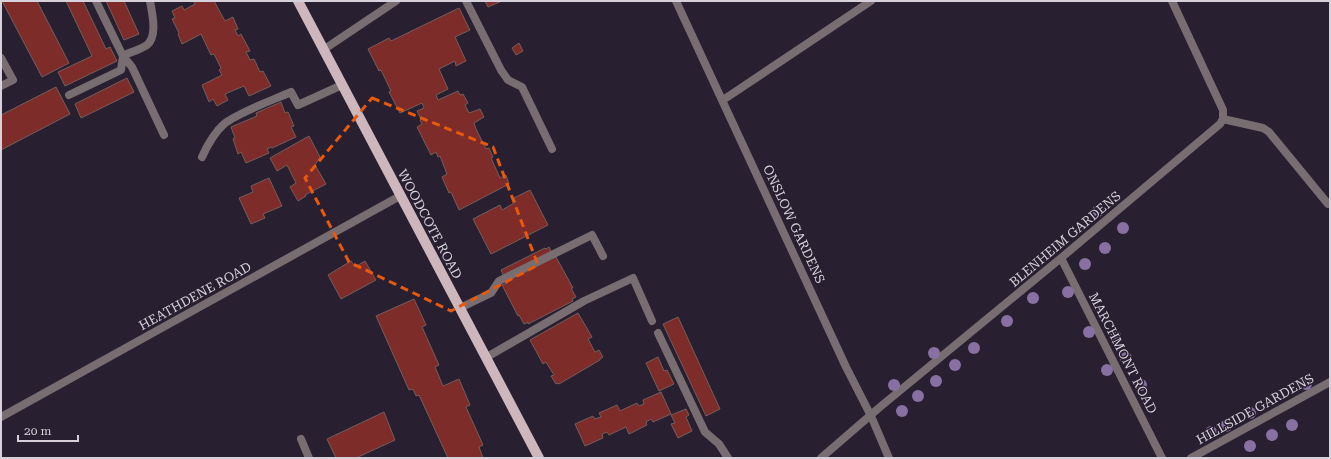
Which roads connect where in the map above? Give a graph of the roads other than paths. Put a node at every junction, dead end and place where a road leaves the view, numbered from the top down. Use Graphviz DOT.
graph roads {
  1 [pos="96,1"];
  2 [pos="150,1"];
  3 [pos="298,1"];
  4 [pos="396,1"];
  5 [pos="466,1"];
  6 [pos="676,1"];
  7 [pos="872,1"];
  8 [pos="1172,1"];
  9 [pos="323,50"];
  10 [pos="123,56"];
  11 [pos="1,58"];
  12 [pos="342,85"];
  13 [pos="1,86"];
  14 [pos="69,95"];
  15 [pos="723,100"];
  16 [pos="1223,118"];
  17 [pos="164,135"];
  18 [pos="552,149"];
  19 [pos="202,157"];
  20 [pos="400,196"];
  21 [pos="1328,204"];
  22 [pos="603,256"];
  23 [pos="1061,258"];
  24 [pos="460,308"];
  25 [pos="652,321"];
  26 [pos="658,333"];
  27 [pos="487,357"];
  28 [pos="1330,382"];
  29 [pos="871,416"];
  30 [pos="1,417"];
  31 [pos="301,439"];
  32 [pos="309,458"];
  33 [pos="539,458"];
  34 [pos="728,458"];
  35 [pos="821,458"];
  36 [pos="889,458"];
  37 [pos="1162,458"];
  38 [pos="1192,458"];
  1 -- 10 [label="street"];
  2 -- 10 [label="street"];
  3 -- 9 [label="main road, WOODCOTE ROAD"];
  4 -- 9 [label="street"];
  5 -- 18 [label="street"];
  6 -- 15 [label="street, ONSLOW GARDENS"];
  7 -- 15 [label="street"];
  8 -- 16 [label="street"];
  9 -- 12 [label="main road, WOODCOTE ROAD"];
  10 -- 14 [label="street"];
  10 -- 17 [label="street"];
  11 -- 13 [label="street"];
  12 -- 19 [label="street"];
  12 -- 20 [label="main road, WOODCOTE ROAD"];
  15 -- 29 [label="street, ONSLOW GARDENS"];
  16 -- 21 [label="street"];
  16 -- 23 [label="street, BLENHEIM GARDENS"];
  20 -- 24 [label="main road, WOODCOTE ROAD"];
  20 -- 30 [label="street, HEATHDENE ROAD"];
  22 -- 24 [label="street"];
  23 -- 29 [label="street, BLENHEIM GARDENS"];
  23 -- 37 [label="street, MARCHMONT ROAD"];
  24 -- 27 [label="main road, WOODCOTE ROAD"];
  25 -- 27 [label="street"];
  26 -- 34 [label="street"];
  27 -- 33 [label="main road, WOODCOTE ROAD"];
  28 -- 38 [label="street, HILLSIDE GARDENS"];
  29 -- 35 [label="street, BLENHEIM GARDENS"];
  29 -- 36 [label="street, ONSLOW GARDENS"];
  31 -- 32 [label="street"];
}
